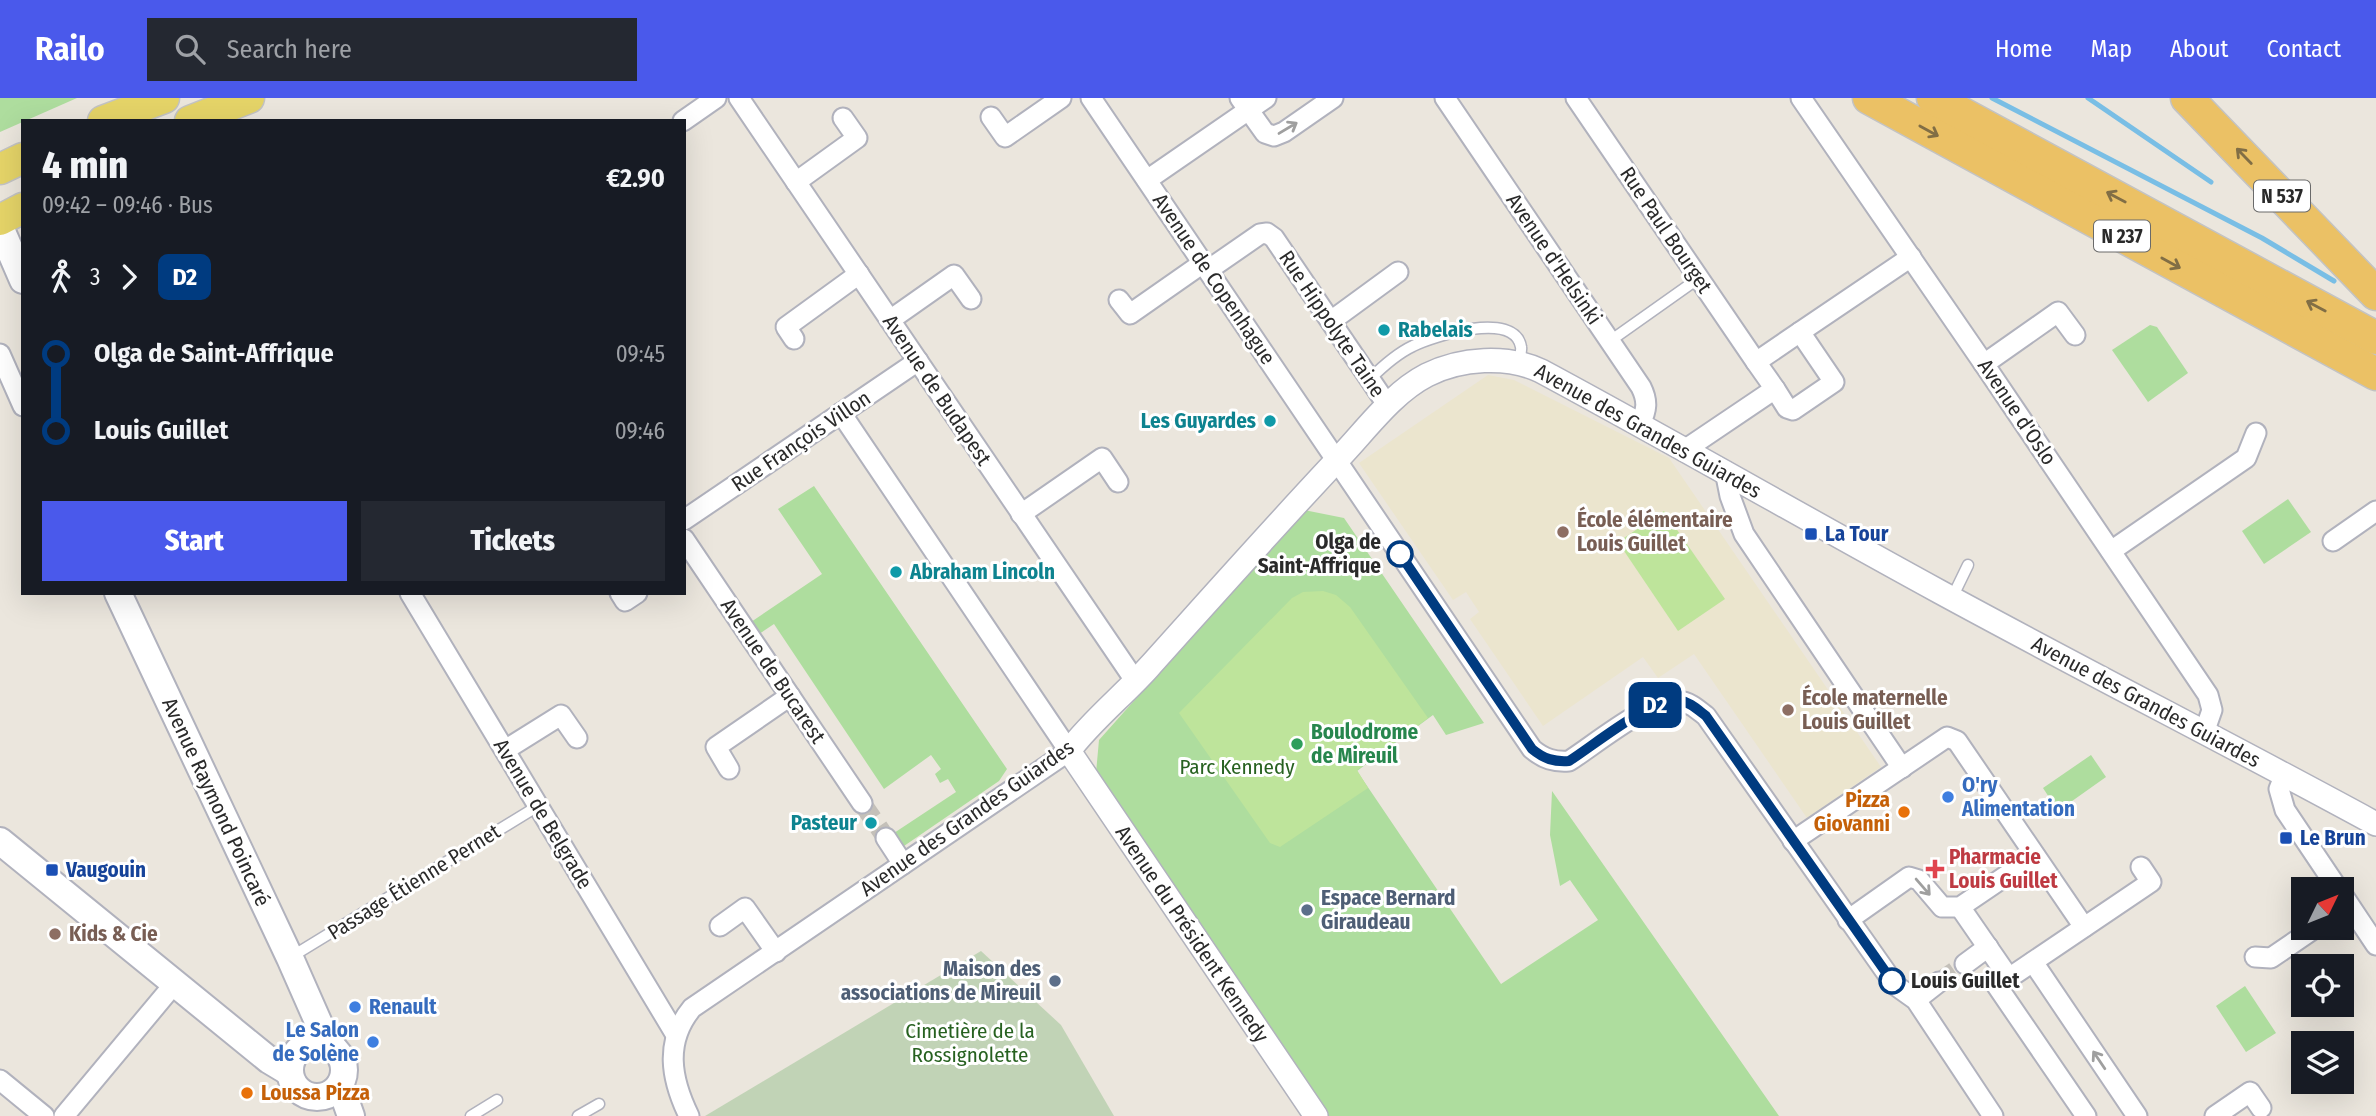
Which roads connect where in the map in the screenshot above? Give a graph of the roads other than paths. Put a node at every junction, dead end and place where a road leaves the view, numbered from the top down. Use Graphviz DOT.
graph roads {
  1 [pos="164,98"];
  2 [pos="249,98"];
  3 [pos="716,98"];
  4 [pos="739,98"];
  5 [pos="1061,98"];
  6 [pos="1091,98"];
  7 [pos="1266,98"];
  8 [pos="1333,98"];
  9 [pos="1445,98"];
  10 [pos="1576,98"];
  11 [pos="1801,98"];
  12 [pos="1869,98"];
  13 [pos="1933,98"];
  14 [pos="2187,98"];
  15 [pos="1244,104"];
  16 [pos="991,117"];
  17 [pos="843,118"];
  18 [pos="108,119"];
  19 [pos="195,119"];
  20 [pos="686,119"];
  21 [pos="21,159"];
  22 [pos="0,169"];
  23 [pos="1147,180"];
  24 [pos="796,182"];
  25 [pos="21,196"];
  26 [pos="0,205"];
  27 [pos="21,209"];
  28 [pos="0,220"];
  29 [pos="0,227"];
  30 [pos="1910,257"];
  31 [pos="1205,267"];
  32 [pos="1398,272"];
  33 [pos="859,274"];
  34 [pos="21,275"];
  35 [pos="1699,278"];
  36 [pos="2376,294"];
  37 [pos="971,299"];
  38 [pos="1119,300"];
  39 [pos="890,320"];
  40 [pos="1331,321"];
  41 [pos="1800,331"];
  42 [pos="2074,335"];
  43 [pos="2376,338"];
  44 [pos="794,339"];
  45 [pos="1610,341"];
  46 [pos="0,354"];
  47 [pos="918,361"];
  48 [pos="1756,362"];
  49 [pos="1518,363"];
  50 [pos="1984,364"];
  51 [pos="2376,374"];
  52 [pos="1370,379"];
  53 [pos="1775,389"];
  54 [pos="21,401"];
  55 [pos="1388,406"];
  56 [pos="841,413"];
  57 [pos="1640,424"];
  58 [pos="2256,433"];
  59 [pos="1686,449"];
  60 [pos="1337,460"];
  61 [pos="1725,471"];
  62 [pos="1118,482"];
  63 [pos="2376,511"];
  64 [pos="1021,514"];
  65 [pos="686,519"];
  66 [pos="2333,541"];
  67 [pos="687,551"];
  68 [pos="2111,551"];
  69 [pos="1968,565"];
  70 [pos="119,595"];
  71 [pos="411,595"];
  72 [pos="621,595"];
  73 [pos="634,595"];
  74 [pos="1952,598"];
  75 [pos="1136,682"];
  76 [pos="790,696"];
  77 [pos="2204,733"];
  78 [pos="577,738"];
  79 [pos="505,750"];
  80 [pos="1069,751"];
  81 [pos="1902,768"];
  82 [pos="729,769"];
  83 [pos="2285,775"];
  84 [pos="862,803"];
  85 [pos="538,806"];
  86 [pos="2376,824"];
  87 [pos="886,838"];
  88 [pos="0,841"];
  89 [pos="1793,841"];
  90 [pos="2035,856"];
  91 [pos="903,864"];
  92 [pos="2141,867"];
  93 [pos="2329,877"];
  94 [pos="1960,907"];
  95 [pos="2354,914"];
  96 [pos="1848,920"];
  97 [pos="720,926"];
  98 [pos="2084,928"];
  99 [pos="2297,940"];
  100 [pos="2376,945"];
  101 [pos="1988,947"];
  102 [pos="776,952"];
  103 [pos="2255,957"];
  104 [pos="290,958"];
  105 [pos="2032,962"];
  106 [pos="1965,964"];
  107 [pos="2009,978"];
  108 [pos="1939,982"];
  109 [pos="174,983"];
  110 [pos="1916,1000"];
  111 [pos="676,1035"];
  112 [pos="306,1054"];
  113 [pos="0,1080"];
  114 [pos="332,1091"];
  115 [pos="497,1100"];
  116 [pos="599,1104"];
  117 [pos="2261,1108"];
  118 [pos="44,1116"];
  119 [pos="64,1116"];
  120 [pos="344,1116"];
  121 [pos="351,1116"];
  122 [pos="471,1116"];
  123 [pos="578,1116"];
  124 [pos="688,1116"];
  125 [pos="1316,1116"];
  126 [pos="1993,1116"];
  127 [pos="2086,1116"];
  128 [pos="2137,1116"];
  129 [pos="2215,1116"];
  1 -- 18 [label="main road"];
  2 -- 19 [label="main road"];
  3 -- 20 [label="street"];
  4 -- 24 [label="street, Avenue de Budapest"];
  5 -- 16 [label="street"];
  6 -- 23 [label="street, Avenue de Copenhague"];
  7 -- 15 [label="street"];
  15 -- 8 [label="street, one-way"];
  9 -- 45 [label="street, Avenue d'Helsinki"];
  10 -- 35 [label="street, Rue Paul Bourget"];
  11 -- 30 [label="street, Avenue d'Oslo"];
  12 -- 51 [label="highway, N 237, one-way"];
  43 -- 13 [label="highway, N 237, one-way"];
  36 -- 14 [label="highway, N 537, one-way"];
  15 -- 23 [label="street"];
  17 -- 24 [label="street"];
  21 -- 22 [label="main road"];
  23 -- 31 [label="street, Avenue de Copenhague"];
  24 -- 33 [label="street, Avenue de Budapest"];
  25 -- 26 [label="main road"];
  27 -- 28 [label="main road"];
  29 -- 34 [label="main road"];
  30 -- 41 [label="street"];
  30 -- 50 [label="street, Avenue d'Oslo"];
  31 -- 38 [label="street"];
  31 -- 40 [label="street, Rue Hippolyte Taine"];
  31 -- 60 [label="street, Avenue de Copenhague"];
  32 -- 40 [label="street"];
  33 -- 39 [label="street, Avenue de Budapest"];
  33 -- 44 [label="street"];
  35 -- 45 [label="lane"];
  35 -- 48 [label="street, Rue Paul Bourget"];
  37 -- 39 [label="street"];
  39 -- 47 [label="street, Avenue de Budapest"];
  40 -- 52 [label="street, Rue Hippolyte Taine"];
  41 -- 48 [label="street"];
  41 -- 53 [label="street, Rue Paul Bourget"];
  42 -- 50 [label="street"];
  45 -- 57 [label="street, Avenue d'Helsinki"];
  46 -- 54 [label="street"];
  47 -- 56 [label="street, Rue François Villon"];
  47 -- 64 [label="street, Avenue de Budapest"];
  48 -- 53 [label="street, Rue Paul Bourget"];
  49 -- 52 [label="lane"];
  49 -- 55 [label="street, Avenue des Grandes Guiardes"];
  49 -- 57 [label="street, Avenue des Grandes Guiardes"];
  50 -- 68 [label="street, Avenue d'Oslo"];
  52 -- 55 [label="street, Rue Hippolyte Taine"];
  53 -- 59 [label="street"];
  55 -- 60 [label="street, Avenue des Grandes Guiardes"];
  56 -- 65 [label="street, Rue François Villon"];
  56 -- 80 [label="street"];
  57 -- 59 [label="street, Avenue des Grandes Guiardes"];
  58 -- 68 [label="street"];
  59 -- 61 [label="street, Avenue des Grandes Guiardes"];
  60 -- 75 [label="street, Avenue des Grandes Guiardes"];
  60 -- 89 [label="street, Avenue de Copenhague"];
  61 -- 74 [label="street, Avenue des Grandes Guiardes"];
  61 -- 81 [label="street"];
  62 -- 64 [label="street"];
  63 -- 66 [label="street"];
  64 -- 75 [label="street, Avenue de Budapest"];
  67 -- 76 [label="street, Avenue de Bucarest"];
  68 -- 77 [label="street, Avenue d'Oslo"];
  69 -- 74 [label="lane"];
  70 -- 104 [label="main road, Avenue Raymond Poincaré"];
  71 -- 79 [label="street, Avenue de Belgrade"];
  72 -- 73 [label="street"];
  74 -- 77 [label="street, Avenue des Grandes Guiardes"];
  75 -- 80 [label="street, Avenue des Grandes Guiardes"];
  76 -- 82 [label="street"];
  76 -- 84 [label="street, Avenue de Bucarest"];
  77 -- 83 [label="street, Avenue des Grandes Guiardes"];
  78 -- 79 [label="street"];
  79 -- 85 [label="street, Avenue de Belgrade"];
  80 -- 91 [label="street, Avenue des Grandes Guiardes"];
  80 -- 125 [label="street, Avenue du Président Kennedy"];
  81 -- 89 [label="street"];
  81 -- 90 [label="street"];
  83 -- 86 [label="street, Avenue des Grandes Guiardes"];
  83 -- 93 [label="street"];
  85 -- 104 [label="lane, Passage Étienne Pernet"];
  85 -- 111 [label="street, Avenue de Belgrade"];
  87 -- 91 [label="street"];
  88 -- 109 [label="main road"];
  89 -- 96 [label="street"];
  90 -- 94 [label="street"];
  90 -- 98 [label="street"];
  91 -- 102 [label="street, Avenue des Grandes Guiardes"];
  92 -- 98 [label="street"];
  96 -- 94 [label="street, one-way"];
  94 -- 101 [label="street"];
  95 -- 100 [label="street"];
  96 -- 110 [label="street"];
  97 -- 102 [label="street"];
  98 -- 105 [label="street"];
  99 -- 103 [label="street"];
  101 -- 106 [label="street"];
  101 -- 107 [label="street"];
  102 -- 111 [label="street, Avenue des Grandes Guiardes"];
  104 -- 112 [label="main road, Avenue Raymond Poincaré"];
  105 -- 107 [label="street"];
  128 -- 105 [label="street, one-way"];
  107 -- 127 [label="street"];
  108 -- 110 [label="street"];
  109 -- 112 [label="main road"];
  109 -- 119 [label="street"];
  110 -- 126 [label="street"];
  111 -- 124 [label="street"];
  112 -- 114 [label="main road"];
  112 -- 114 [label="main road"];
  113 -- 118 [label="street"];
  114 -- 120 [label="main road"];
  114 -- 121 [label="main road"];
  115 -- 122 [label="lane"];
  116 -- 123 [label="lane"];
  117 -- 129 [label="street"];
}
